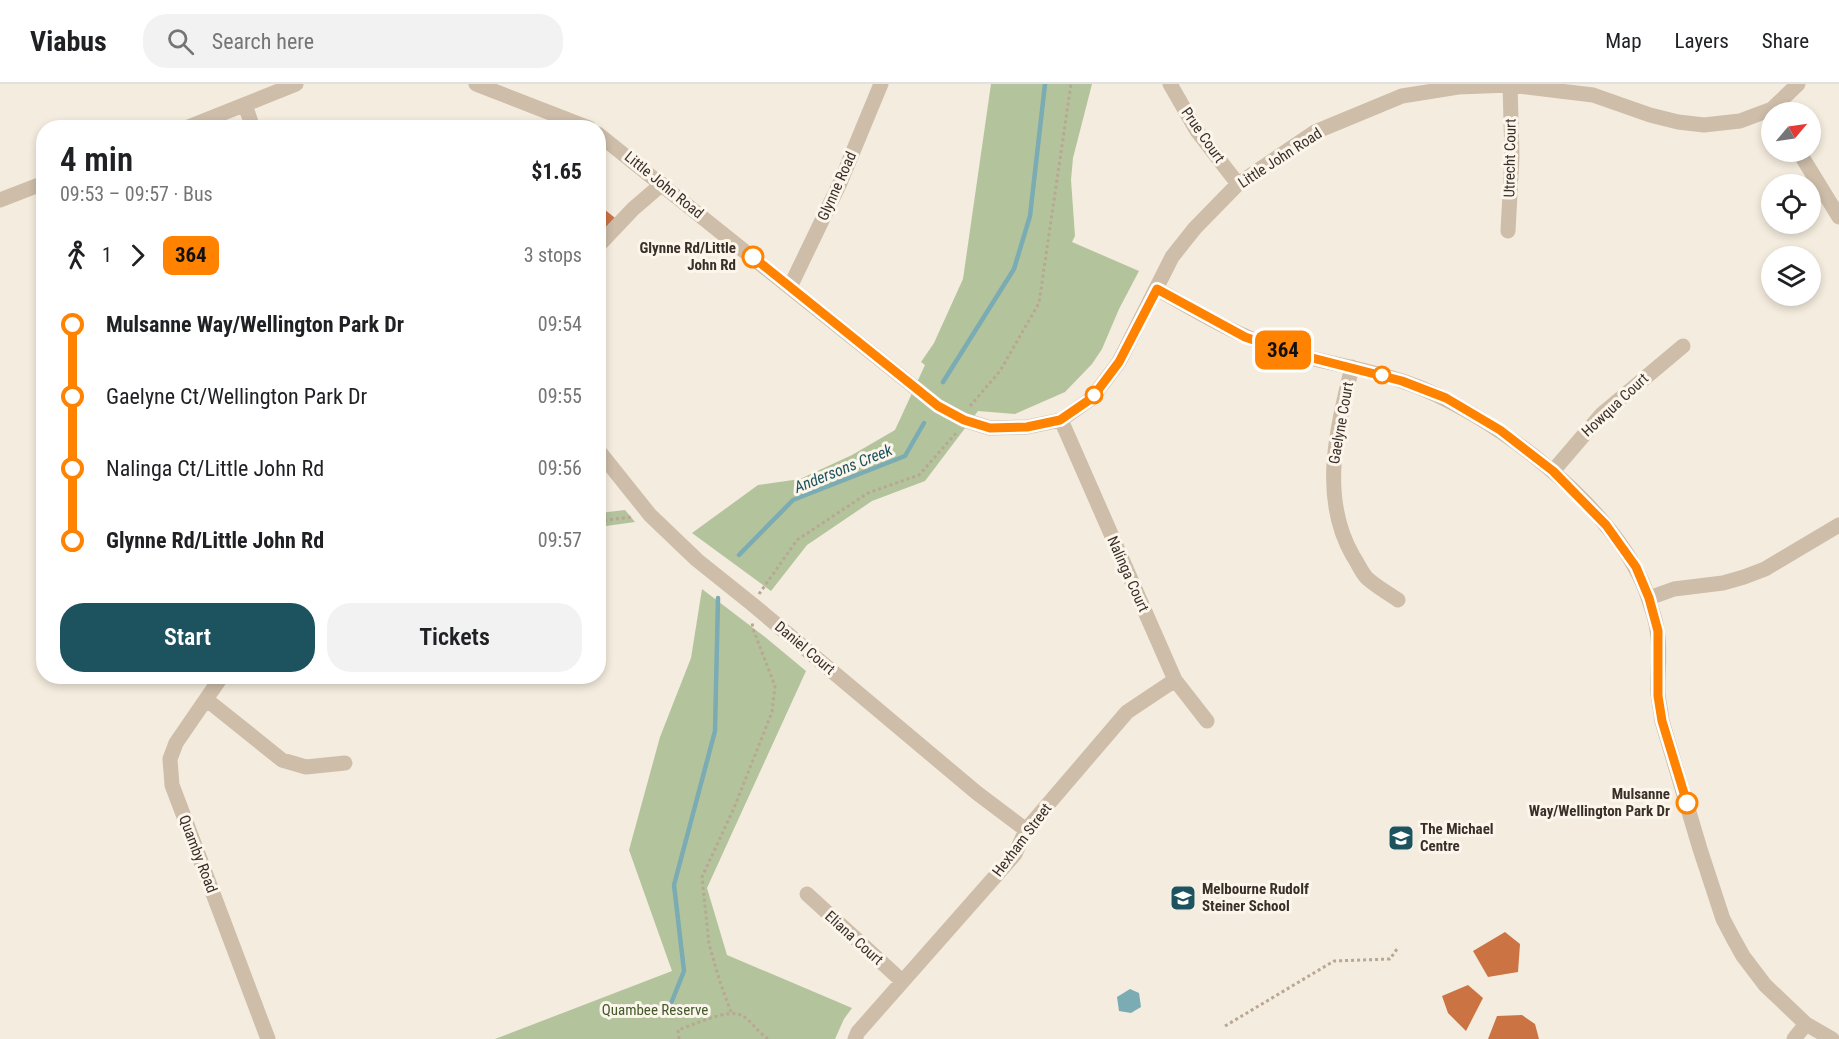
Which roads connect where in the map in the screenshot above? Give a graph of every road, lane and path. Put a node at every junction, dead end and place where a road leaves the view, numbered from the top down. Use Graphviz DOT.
graph roads {
  1 [pos="296,84"];
  2 [pos="476,84"];
  3 [pos="882,84"];
  4 [pos="1071,84"];
  5 [pos="1170,84"];
  6 [pos="1798,84"];
  7 [pos="1510,85"];
  8 [pos="1594,89"];
  9 [pos="1400,90"];
  10 [pos="1782,102"];
  11 [pos="245,105"];
  12 [pos="1761,115"];
  13 [pos="207,120"];
  14 [pos="250,120"];
  15 [pos="555,120"];
  16 [pos="606,140"];
  17 [pos="1805,162"];
  18 [pos="662,184"];
  19 [pos="1238,184"];
  20 [pos="36,186"];
  21 [pos="0,200"];
  22 [pos="1839,217"];
  23 [pos="1508,231"];
  24 [pos="606,238"];
  25 [pos="790,287"];
  26 [pos="1157,289"];
  27 [pos="1683,346"];
  28 [pos="1352,367"];
  29 [pos="970,406"];
  30 [pos="1060,420"];
  31 [pos="957,433"];
  32 [pos="606,460"];
  33 [pos="1553,471"];
  34 [pos="650,515"];
  35 [pos="606,519"];
  36 [pos="1839,525"];
  37 [pos="760,594"];
  38 [pos="1649,598"];
  39 [pos="1398,600"];
  40 [pos="751,614"];
  41 [pos="1175,680"];
  42 [pos="217,684"];
  43 [pos="207,700"];
  44 [pos="1207,721"];
  45 [pos="345,763"];
  46 [pos="1026,830"];
  47 [pos="807,894"];
  48 [pos="1397,949"];
  49 [pos="902,981"];
  50 [pos="731,1012"];
  51 [pos="1806,1023"];
  52 [pos="1225,1026"];
  53 [pos="268,1039"];
  54 [pos="680,1039"];
  55 [pos="768,1039"];
  56 [pos="855,1039"];
  57 [pos="1794,1039"];
  58 [pos="1832,1039"];
  1 -- 11 [label="street"];
  2 -- 15 [label="street"];
  3 -- 25 [label="street, Glynne Road"];
  4 -- 29 [label="path"];
  5 -- 19 [label="street, Prue Court"];
  6 -- 10 [label="street, Little John Road"];
  7 -- 8 [label="street, Little John Road"];
  7 -- 9 [label="street, Little John Road"];
  7 -- 23 [label="street, Utrecht Court"];
  8 -- 12 [label="street, Little John Road"];
  9 -- 19 [label="street, Little John Road"];
  11 -- 13 [label="street"];
  11 -- 14 [label="street"];
  16 -- 18 [label="street, Little John Road"];
  17 -- 22 [label="street"];
  18 -- 24 [label="street"];
  18 -- 25 [label="street, Little John Road"];
  19 -- 26 [label="street, Little John Road"];
  20 -- 21 [label="street"];
  25 -- 30 [label="street, Little John Road"];
  26 -- 28 [label="street"];
  26 -- 30 [label="street, Little John Road"];
  27 -- 33 [label="street, Howqua Court"];
  28 -- 33 [label="street"];
  28 -- 39 [label="street, Gaelyne Court"];
  30 -- 41 [label="street, Nalinga Court"];
  31 -- 37 [label="path"];
  32 -- 34 [label="street, Daniel Court"];
  33 -- 38 [label="street"];
  34 -- 35 [label="path"];
  34 -- 46 [label="street, Daniel Court"];
  36 -- 38 [label="street"];
  38 -- 51 [label="street"];
  40 -- 50 [label="path"];
  41 -- 44 [label="street, Nalinga Court"];
  41 -- 46 [label="street, Hexham Street"];
  42 -- 43 [label="street, Quamby Road"];
  43 -- 45 [label="street"];
  43 -- 53 [label="street, Quamby Road"];
  46 -- 49 [label="street, Hexham Street"];
  47 -- 49 [label="street, Eliana Court"];
  48 -- 52 [label="path"];
  49 -- 56 [label="street, Hexham Street"];
  50 -- 54 [label="path"];
  50 -- 55 [label="path"];
  51 -- 57 [label="street"];
  51 -- 58 [label="street"];
}
